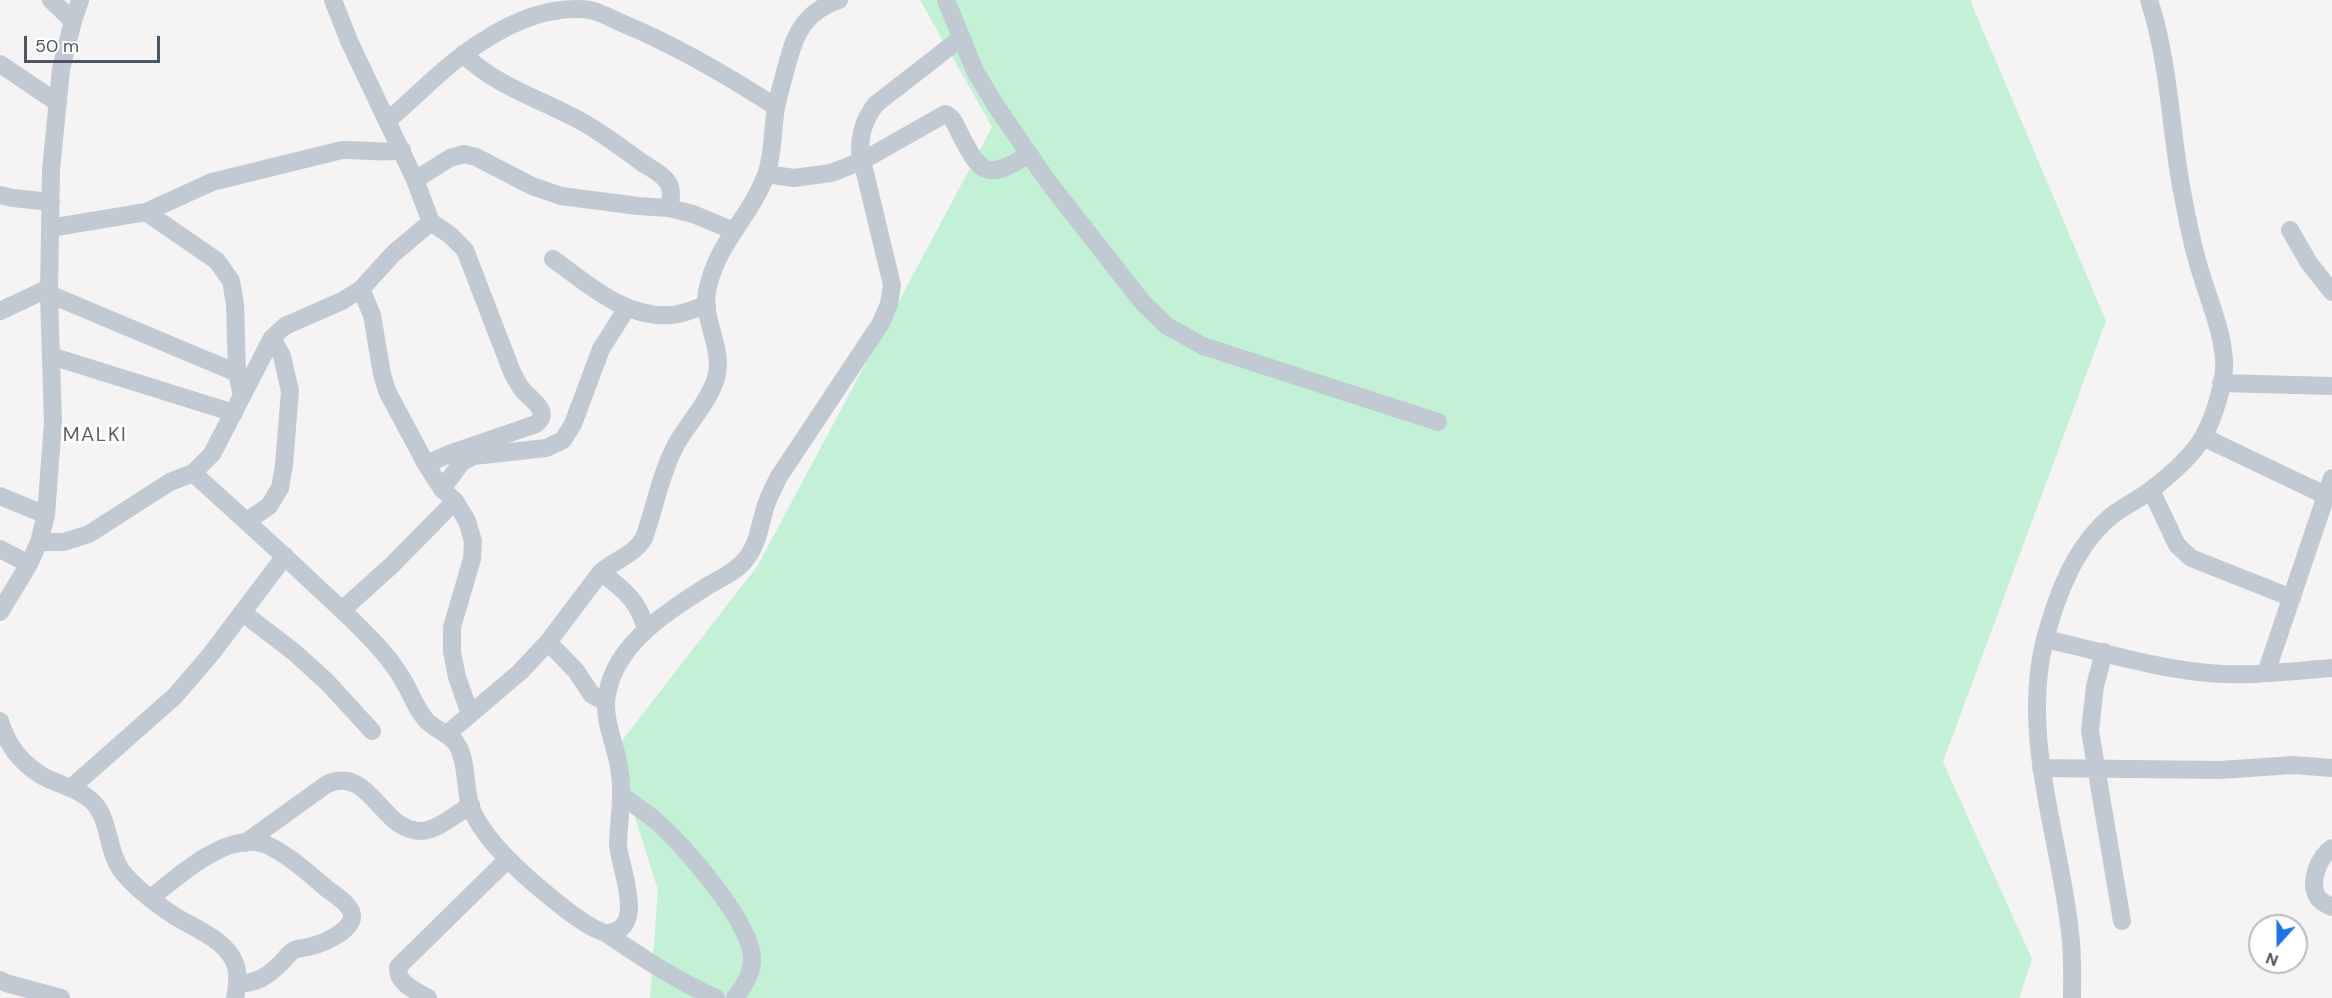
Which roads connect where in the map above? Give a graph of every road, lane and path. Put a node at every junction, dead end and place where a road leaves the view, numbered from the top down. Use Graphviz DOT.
graph roads {
  1 [pos="51,0"];
  2 [pos="80,0"];
  3 [pos="333,0"];
  4 [pos="836,0"];
  5 [pos="946,0"];
  6 [pos="2149,0"];
  7 [pos="590,5"];
  8 [pos="73,21"];
  9 [pos="961,39"];
  10 [pos="463,54"];
  11 [pos="0,64"];
  12 [pos="58,103"];
  13 [pos="776,107"];
  14 [pos="388,120"];
  15 [pos="402,150"];
  16 [pos="1029,154"];
  17 [pos="862,161"];
  18 [pos="766,174"];
  19 [pos="416,180"];
  20 [pos="0,195"];
  21 [pos="51,202"];
  22 [pos="669,208"];
  23 [pos="146,212"];
  24 [pos="431,222"];
  25 [pos="50,228"];
  26 [pos="2290,230"];
  27 [pos="734,231"];
  28 [pos="553,259"];
  29 [pos="361,290"];
  30 [pos="49,291"];
  31 [pos="2332,292"];
  32 [pos="707,305"];
  33 [pos="627,308"];
  34 [pos="0,311"];
  35 [pos="272,338"];
  36 [pos="51,356"];
  37 [pos="237,373"];
  38 [pos="2221,382"];
  39 [pos="2332,386"];
  40 [pos="242,396"];
  41 [pos="234,413"];
  42 [pos="1438,422"];
  43 [pos="2203,437"];
  44 [pos="426,464"];
  45 [pos="194,473"];
  46 [pos="2332,478"];
  47 [pos="2151,490"];
  48 [pos="448,495"];
  49 [pos="0,496"];
  50 [pos="2327,496"];
  51 [pos="46,515"];
  52 [pos="247,521"];
  53 [pos="39,542"];
  54 [pos="0,549"];
  55 [pos="285,556"];
  56 [pos="29,564"];
  57 [pos="602,572"];
  58 [pos="2292,598"];
  59 [pos="342,610"];
  60 [pos="0,612"];
  61 [pos="243,613"];
  62 [pos="646,629"];
  63 [pos="2045,639"];
  64 [pos="548,642"];
  65 [pos="2104,652"];
  66 [pos="2332,668"];
  67 [pos="2266,673"];
  68 [pos="606,702"];
  69 [pos="470,714"];
  70 [pos="0,721"];
  71 [pos="372,731"];
  72 [pos="447,734"];
  73 [pos="5,752"];
  74 [pos="2041,768"];
  75 [pos="2095,768"];
  76 [pos="2332,768"];
  77 [pos="72,787"];
  78 [pos="622,796"];
  79 [pos="471,805"];
  80 [pos="245,843"];
  81 [pos="2332,848"];
  82 [pos="508,859"];
  83 [pos="151,898"];
  84 [pos="2332,907"];
  85 [pos="2122,921"];
  86 [pos="607,934"];
  87 [pos="0,980"];
  88 [pos="236,991"];
  89 [pos="61,998"];
  90 [pos="428,998"];
  91 [pos="716,998"];
  92 [pos="735,998"];
  93 [pos="2072,998"];
  1 -- 8 [label="street"];
  2 -- 8 [label="street"];
  3 -- 14 [label="street"];
  4 -- 13 [label="street"];
  5 -- 9 [label="street"];
  6 -- 38 [label="street"];
  7 -- 10 [label="street"];
  7 -- 13 [label="street"];
  8 -- 12 [label="street"];
  9 -- 16 [label="street"];
  9 -- 17 [label="street"];
  10 -- 14 [label="street"];
  10 -- 22 [label="street"];
  11 -- 12 [label="street"];
  12 -- 21 [label="street"];
  13 -- 18 [label="street"];
  14 -- 15 [label="street"];
  15 -- 19 [label="street"];
  15 -- 23 [label="street"];
  16 -- 17 [label="street"];
  16 -- 42 [label="street"];
  17 -- 18 [label="street"];
  17 -- 62 [label="street"];
  18 -- 27 [label="street"];
  19 -- 22 [label="street"];
  19 -- 24 [label="street"];
  20 -- 21 [label="street"];
  21 -- 25 [label="street"];
  22 -- 27 [label="street"];
  23 -- 25 [label="street"];
  23 -- 37 [label="street"];
  24 -- 29 [label="street"];
  24 -- 44 [label="street"];
  25 -- 30 [label="street"];
  26 -- 31 [label="street"];
  27 -- 32 [label="street"];
  28 -- 33 [label="street"];
  29 -- 35 [label="street"];
  29 -- 44 [label="street"];
  30 -- 34 [label="street"];
  30 -- 36 [label="street"];
  30 -- 37 [label="street"];
  32 -- 33 [label="street"];
  32 -- 57 [label="street"];
  33 -- 48 [label="street"];
  35 -- 40 [label="street"];
  35 -- 52 [label="street"];
  36 -- 41 [label="street"];
  36 -- 51 [label="street"];
  37 -- 40 [label="street"];
  38 -- 39 [label="street"];
  38 -- 43 [label="street"];
  40 -- 41 [label="street"];
  41 -- 45 [label="street"];
  43 -- 47 [label="street"];
  43 -- 50 [label="street"];
  44 -- 48 [label="street"];
  45 -- 52 [label="street"];
  45 -- 53 [label="street"];
  46 -- 50 [label="street"];
  47 -- 58 [label="street"];
  47 -- 63 [label="street"];
  48 -- 59 [label="street"];
  48 -- 69 [label="street"];
  49 -- 51 [label="street"];
  50 -- 58 [label="street"];
  51 -- 53 [label="street"];
  52 -- 55 [label="street"];
  53 -- 56 [label="street"];
  54 -- 56 [label="street"];
  55 -- 59 [label="street"];
  55 -- 61 [label="street"];
  56 -- 60 [label="street"];
  57 -- 62 [label="street"];
  57 -- 64 [label="street"];
  58 -- 67 [label="street"];
  59 -- 72 [label="street"];
  61 -- 71 [label="street"];
  61 -- 77 [label="street"];
  62 -- 68 [label="street"];
  63 -- 65 [label="street"];
  63 -- 74 [label="street"];
  64 -- 68 [label="street"];
  64 -- 69 [label="street"];
  65 -- 67 [label="street"];
  65 -- 75 [label="street"];
  66 -- 67 [label="street"];
  68 -- 78 [label="street"];
  69 -- 72 [label="street"];
  70 -- 73 [label="street"];
  72 -- 79 [label="street"];
  73 -- 77 [label="street"];
  74 -- 75 [label="street"];
  74 -- 93 [label="street"];
  75 -- 76 [label="street"];
  75 -- 85 [label="street"];
  77 -- 83 [label="street"];
  78 -- 86 [label="street"];
  78 -- 92 [label="street"];
  79 -- 80 [label="street"];
  79 -- 82 [label="street"];
  80 -- 83 [label="street"];
  80 -- 88 [label="street"];
  81 -- 84 [label="street"];
  82 -- 86 [label="street"];
  82 -- 90 [label="street"];
  83 -- 88 [label="street"];
  86 -- 91 [label="street"];
  87 -- 89 [label="street"];
}
